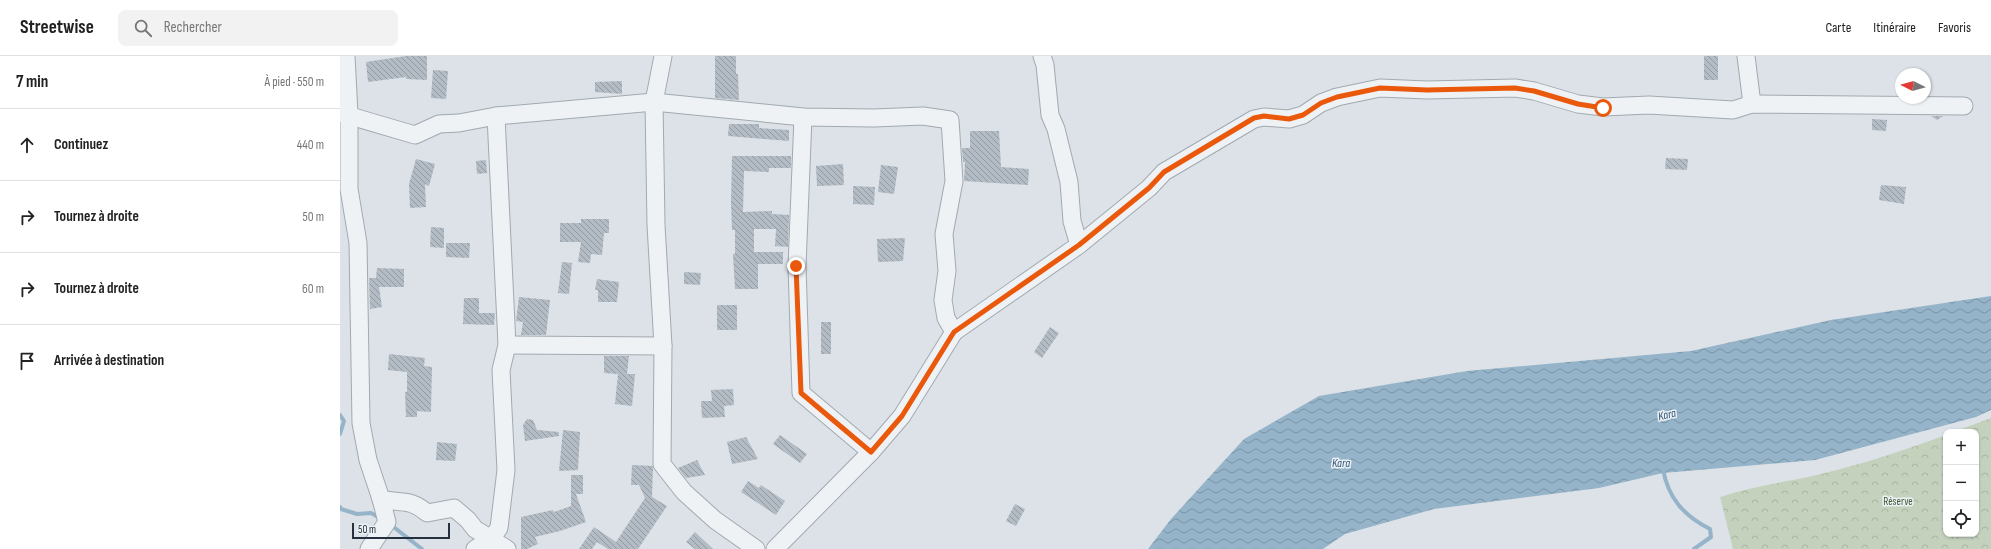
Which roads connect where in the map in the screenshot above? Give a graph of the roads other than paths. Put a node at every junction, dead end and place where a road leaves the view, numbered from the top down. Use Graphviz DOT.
graph roads {
  1 [pos="346,56"];
  2 [pos="663,56"];
  3 [pos="1042,56"];
  4 [pos="1746,56"];
  5 [pos="654,102"];
  6 [pos="1752,104"];
  7 [pos="1964,106"];
  8 [pos="344,114"];
  9 [pos="496,116"];
  10 [pos="803,117"];
  11 [pos="1079,245"];
  12 [pos="954,332"];
  13 [pos="507,345"];
  14 [pos="663,346"];
  15 [pos="871,452"];
  16 [pos="381,499"];
  17 [pos="490,538"];
  18 [pos="369,549"];
  19 [pos="476,549"];
  20 [pos="508,549"];
  21 [pos="756,549"];
  22 [pos="775,549"];
  1 -- 8 [label="street"];
  2 -- 5 [label="street"];
  3 -- 11 [label="street"];
  4 -- 6 [label="street"];
  5 -- 9 [label="street"];
  5 -- 10 [label="street"];
  5 -- 14 [label="street"];
  6 -- 7 [label="street"];
  6 -- 11 [label="street"];
  8 -- 9 [label="street"];
  8 -- 16 [label="street"];
  9 -- 13 [label="street"];
  10 -- 12 [label="street"];
  10 -- 15 [label="street"];
  11 -- 12 [label="street"];
  12 -- 15 [label="street"];
  13 -- 14 [label="street"];
  13 -- 17 [label="street"];
  14 -- 21 [label="street"];
  15 -- 22 [label="street"];
  16 -- 17 [label="street"];
  16 -- 18 [label="street"];
  17 -- 19 [label="street"];
  17 -- 20 [label="street"];
}
